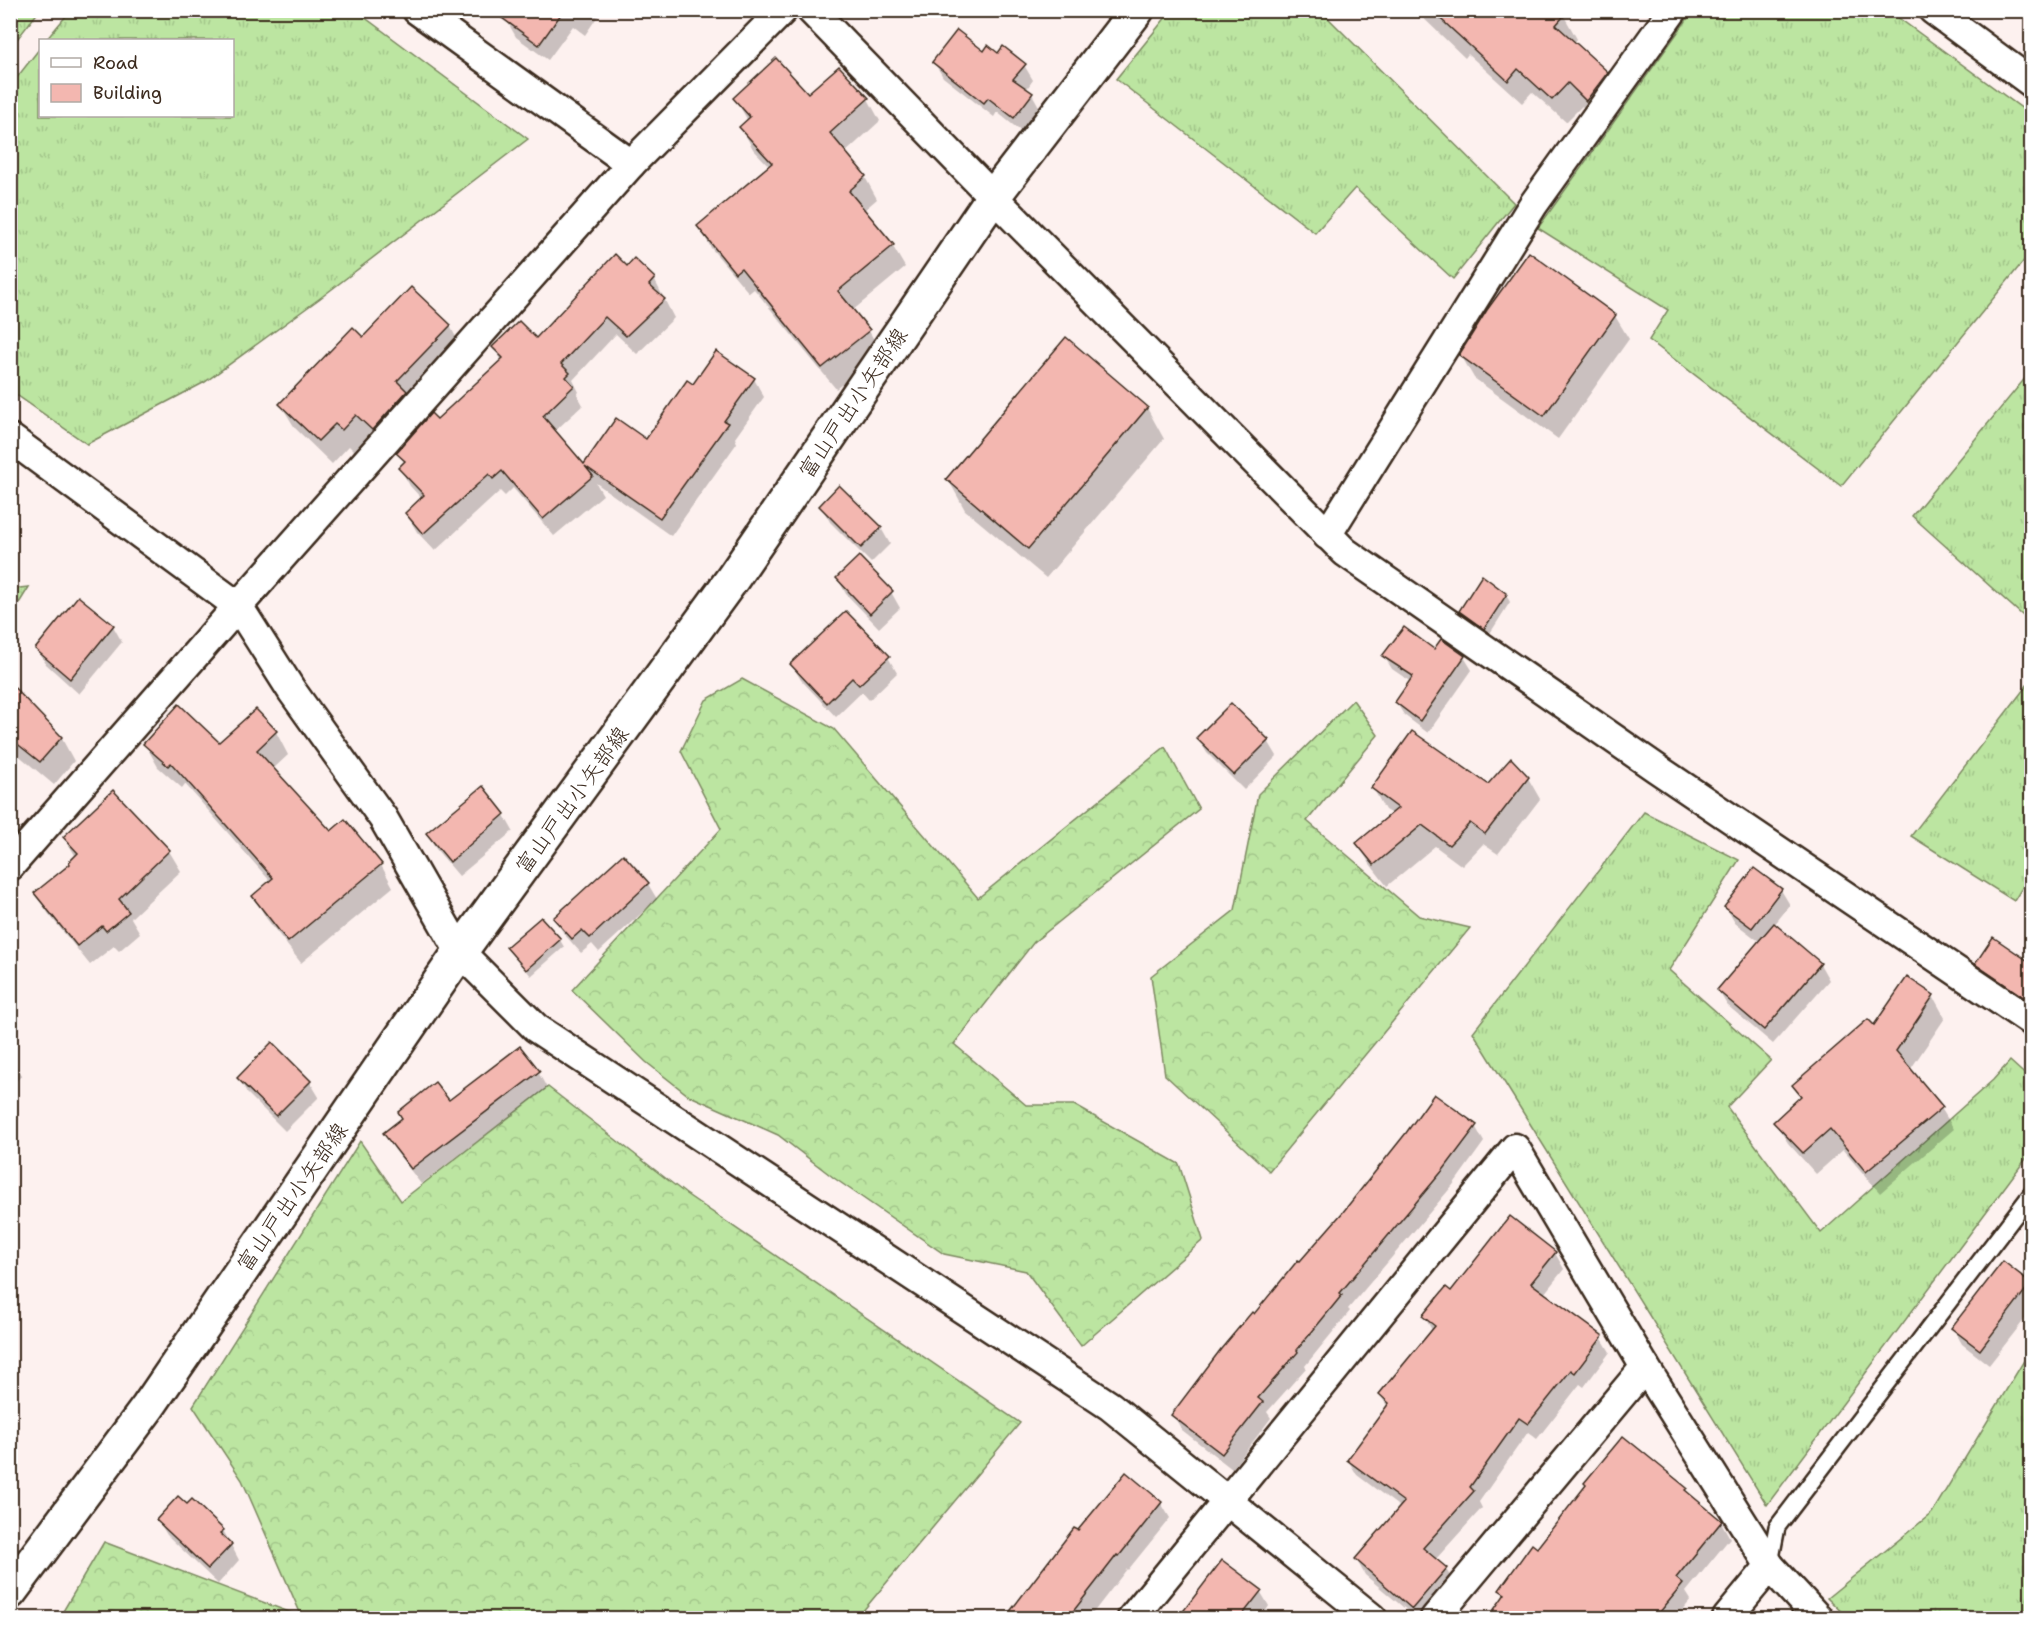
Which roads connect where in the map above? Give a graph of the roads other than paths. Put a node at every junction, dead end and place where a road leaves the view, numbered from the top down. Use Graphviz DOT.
graph roads {
  1 [pos="417,10"];
  2 [pos="783,10"];
  3 [pos="811,10"];
  4 [pos="1137,10"];
  5 [pos="1673,10"];
  6 [pos="1933,10"];
  7 [pos="2031,83"];
  8 [pos="631,164"];
  9 [pos="993,197"];
  10 [pos="10,438"];
  11 [pos="1327,534"];
  12 [pos="238,606"];
  13 [pos="10,866"];
  14 [pos="460,952"];
  15 [pos="2031,1022"];
  16 [pos="2031,1193"];
  17 [pos="1646,1367"];
  18 [pos="1228,1502"];
  19 [pos="1770,1566"];
  20 [pos="10,1592"];
  21 [pos="1132,1618"];
  22 [pos="1372,1618"];
  23 [pos="1435,1618"];
  24 [pos="1727,1618"];
  25 [pos="1818,1618"];
  1 -- 8 [label="street"];
  2 -- 8 [label="street"];
  3 -- 9 [label="street"];
  4 -- 9 [label="main road, 富山戸出小矢部線"];
  5 -- 11 [label="street"];
  6 -- 7 [label="street"];
  8 -- 12 [label="street"];
  9 -- 11 [label="street"];
  9 -- 14 [label="main road, 富山戸出小矢部線"];
  10 -- 12 [label="street"];
  11 -- 15 [label="street"];
  12 -- 13 [label="street"];
  12 -- 14 [label="street"];
  14 -- 18 [label="street"];
  14 -- 20 [label="main road, 富山戸出小矢部線"];
  16 -- 19 [label="lane"];
  17 -- 18 [label="street"];
  17 -- 19 [label="street"];
  17 -- 23 [label="street"];
  18 -- 21 [label="street"];
  18 -- 22 [label="street"];
  19 -- 24 [label="street"];
  19 -- 25 [label="street"];
}
